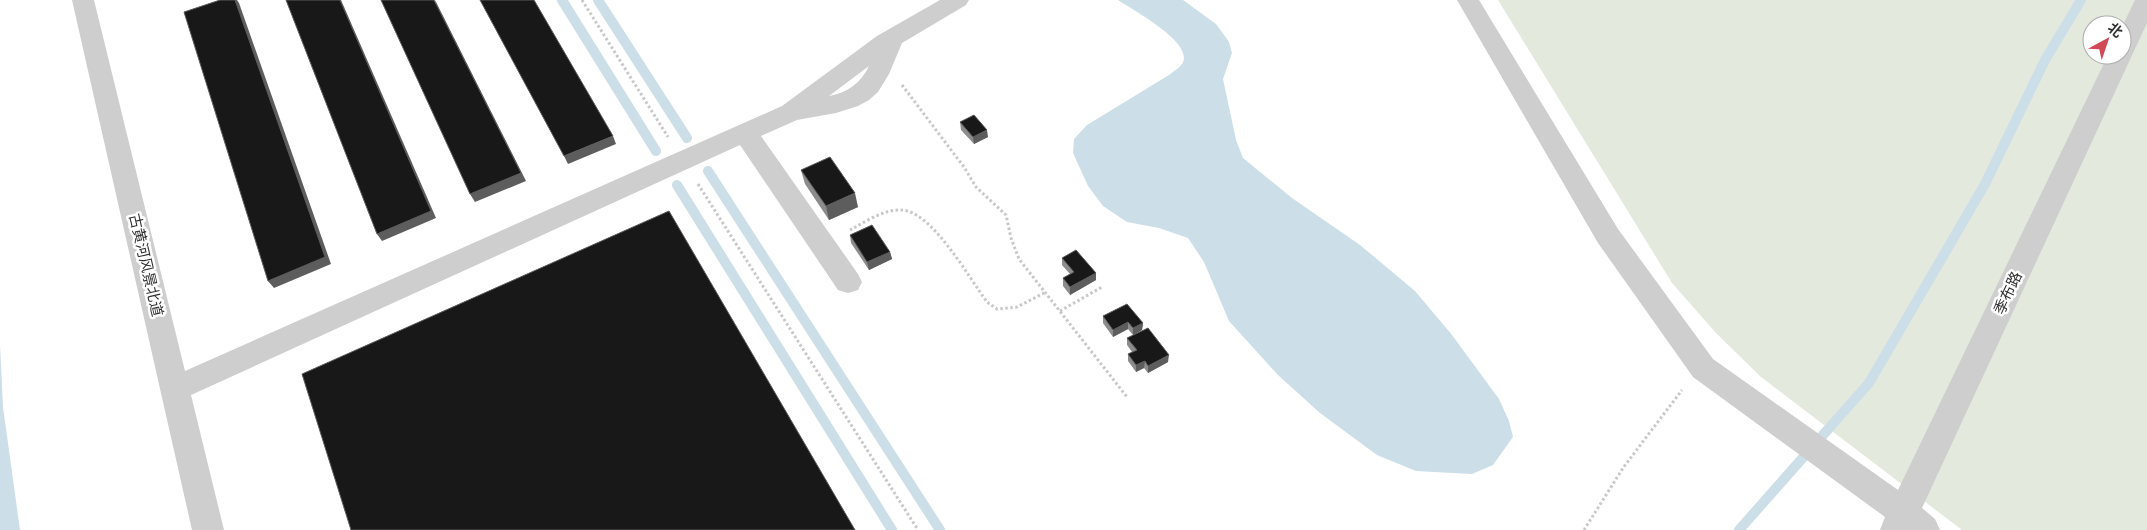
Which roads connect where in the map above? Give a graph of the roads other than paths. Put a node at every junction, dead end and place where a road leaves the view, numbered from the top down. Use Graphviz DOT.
graph roads {
  1 [pos="83,0"];
  2 [pos="958,0"];
  3 [pos="1468,0"];
  4 [pos="2146,0"];
  5 [pos="2132,30"];
  6 [pos="2116,65"];
  7 [pos="745,133"];
  8 [pos="848,282"];
  9 [pos="175,389"];
  10 [pos="1908,524"];
  11 [pos="208,530"];
  1 -- 9 [label="street, 古黄河风景北道"];
  2 -- 7 [label="street"];
  3 -- 10 [label="street"];
  4 -- 5 [label="street, 季布路"];
  6 -- 10 [label="street, 季布路"];
  7 -- 8 [label="street"];
  7 -- 9 [label="street"];
  9 -- 11 [label="street, 古黄河风景北道"];
}
